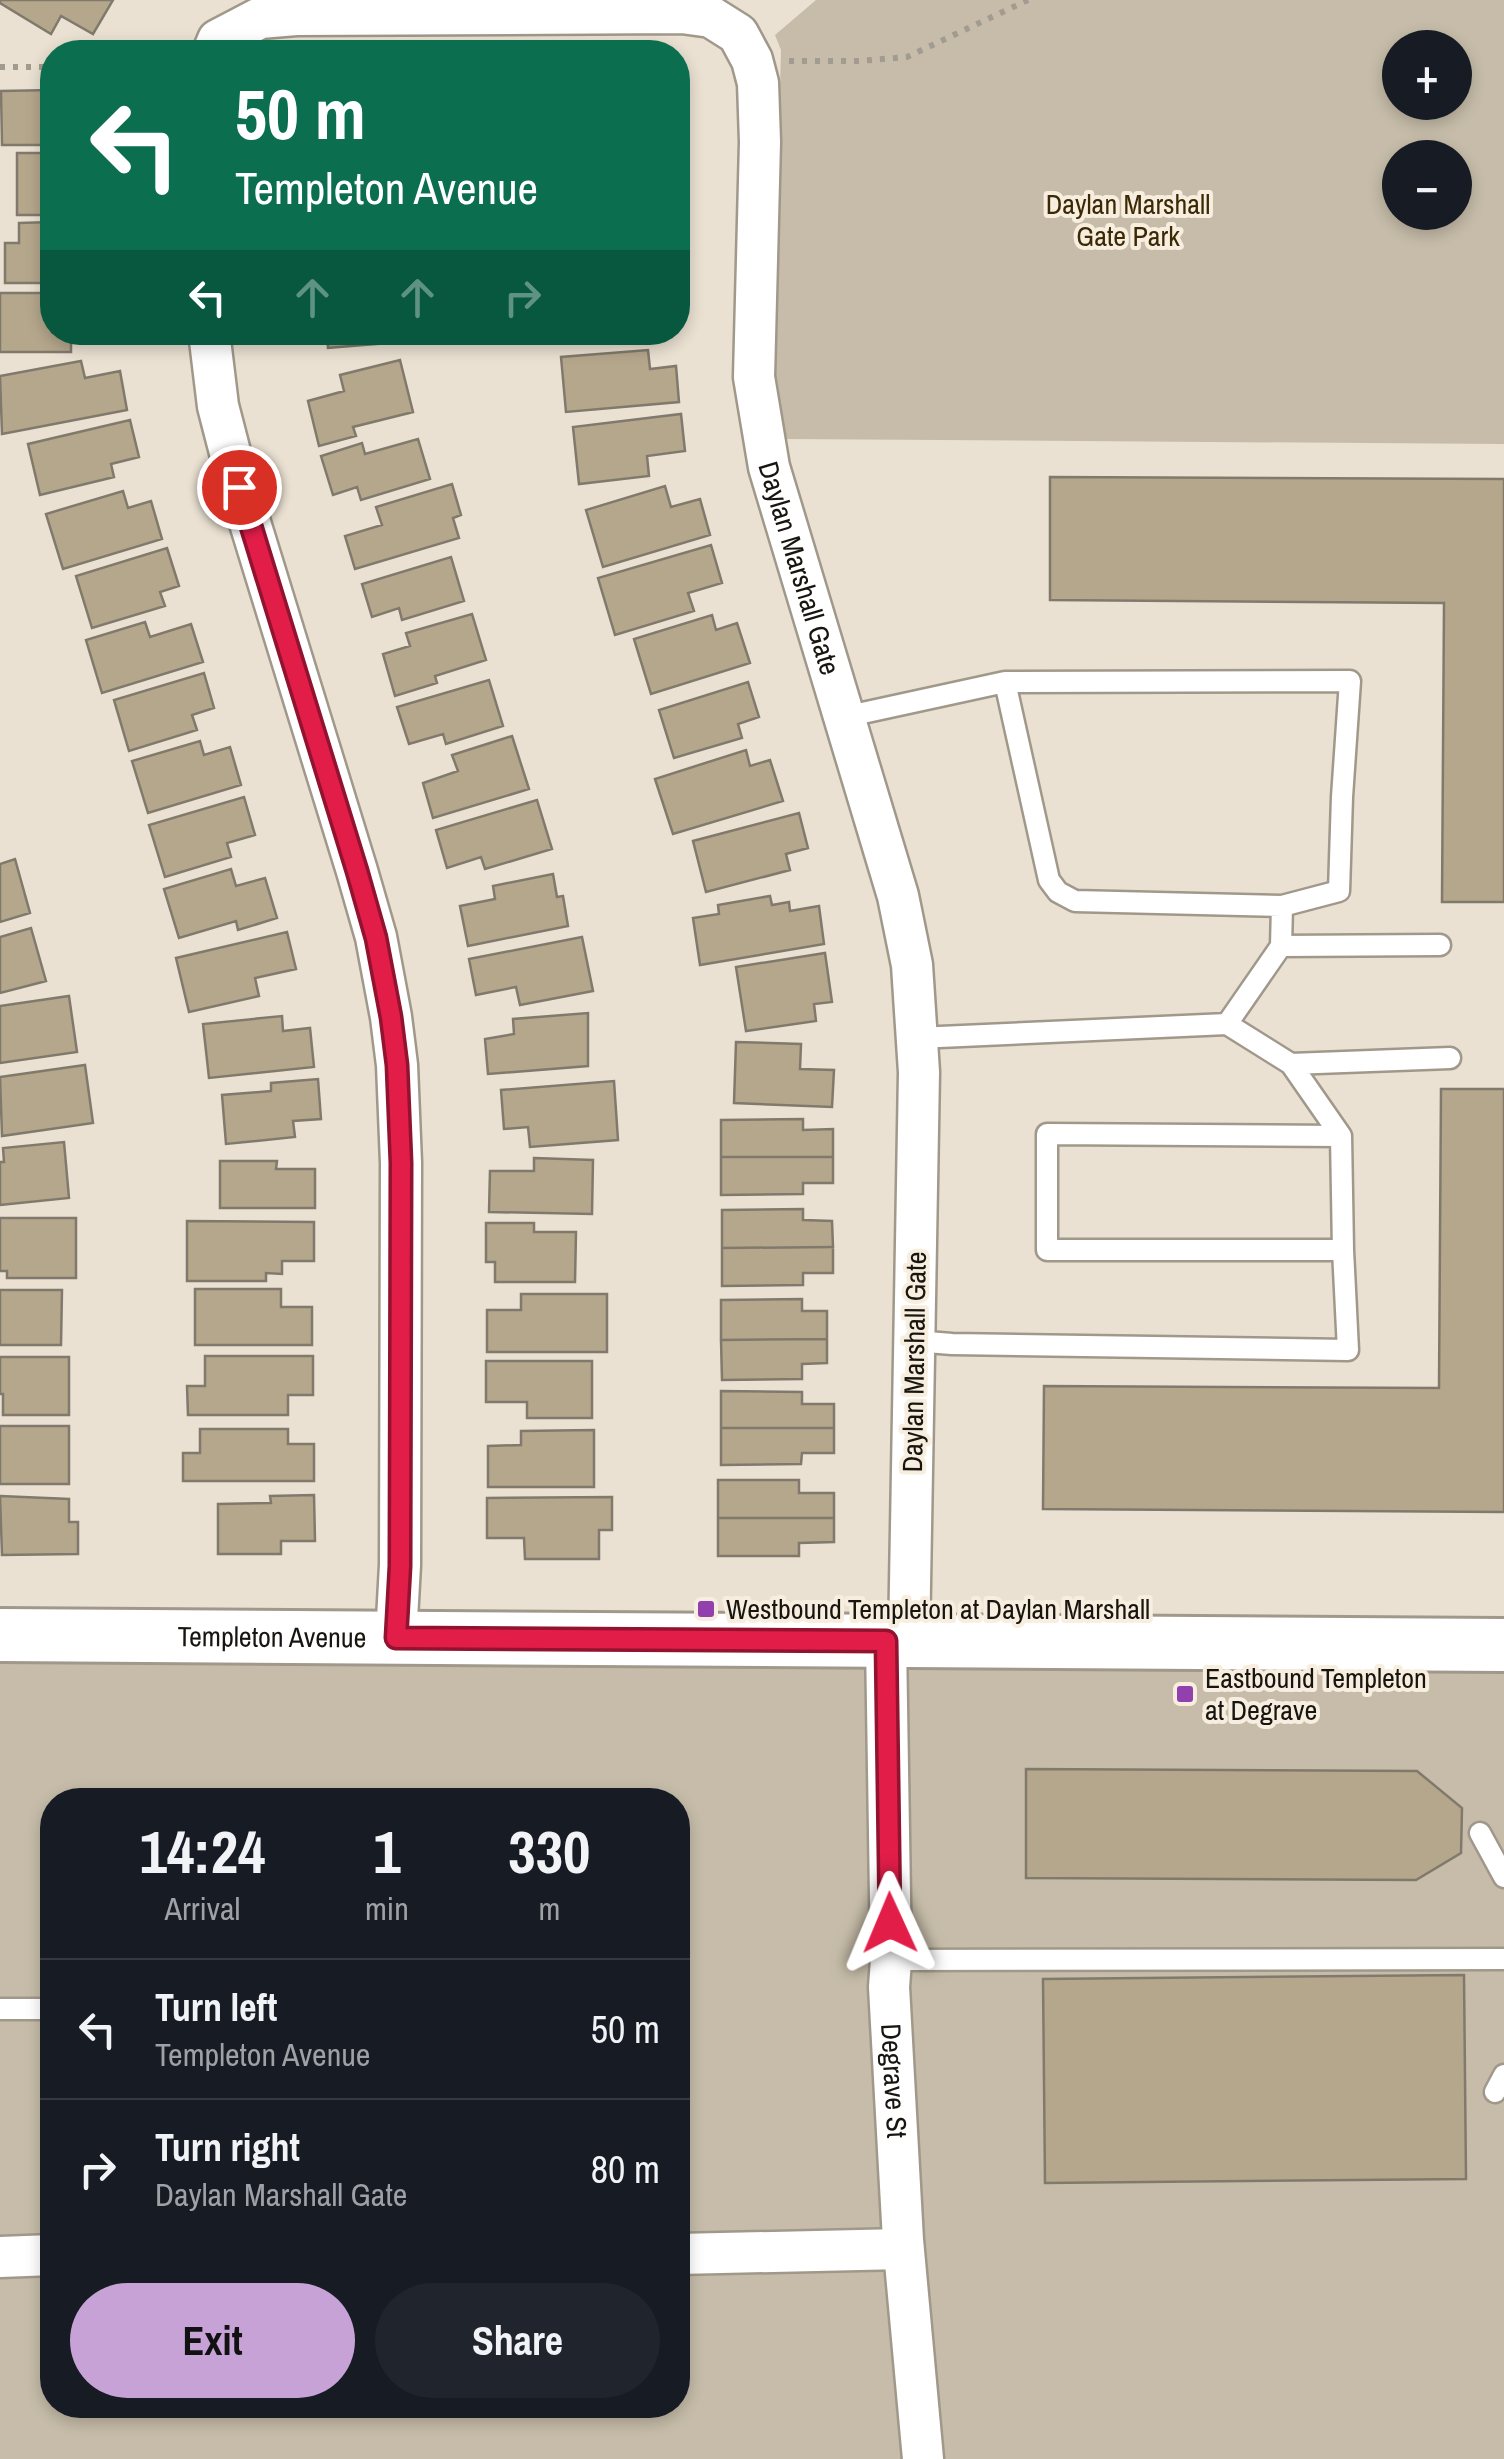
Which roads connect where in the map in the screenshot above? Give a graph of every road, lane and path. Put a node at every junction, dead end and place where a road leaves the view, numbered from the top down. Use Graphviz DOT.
graph roads {
  1 [pos="1028,0"];
  2 [pos="218,40"];
  3 [pos="752,60"];
  4 [pos="0,67"];
  5 [pos="40,67"];
  6 [pos="210,345"];
  7 [pos="1005,682"];
  8 [pos="844,717"];
  9 [pos="1282,906"];
  10 [pos="1440,945"];
  11 [pos="1282,946"];
  12 [pos="1227,1024"];
  13 [pos="917,1038"];
  14 [pos="1450,1058"];
  15 [pos="1291,1064"];
  16 [pos="1341,1136"];
  17 [pos="1343,1250"];
  18 [pos="914,1341"];
  19 [pos="0,1635"];
  20 [pos="396,1638"];
  21 [pos="898,1641"];
  22 [pos="1504,1645"];
  23 [pos="1480,1833"];
  24 [pos="1504,1877"];
  25 [pos="1504,1959"];
  26 [pos="891,1960"];
  27 [pos="0,2008"];
  28 [pos="40,2009"];
  29 [pos="903,2249"];
  30 [pos="690,2254"];
  31 [pos="40,2256"];
  32 [pos="0,2257"];
  33 [pos="923,2459"];
  1 -- 3 [label="path"];
  2 -- 3 [label="street"];
  3 -- 8 [label="street, Daylan Marshall Gate"];
  4 -- 5 [label="path"];
  6 -- 20 [label="street"];
  7 -- 8 [label="lane"];
  7 -- 9 [label="lane"];
  7 -- 9 [label="lane"];
  8 -- 13 [label="street, Daylan Marshall Gate"];
  9 -- 11 [label="lane"];
  10 -- 11 [label="lane"];
  11 -- 12 [label="lane"];
  12 -- 13 [label="lane"];
  12 -- 15 [label="lane"];
  13 -- 18 [label="street, Daylan Marshall Gate"];
  14 -- 15 [label="lane"];
  15 -- 16 [label="lane"];
  16 -- 17 [label="lane"];
  16 -- 17 [label="lane"];
  17 -- 18 [label="lane"];
  18 -- 21 [label="street, Daylan Marshall Gate"];
  19 -- 20 [label="street, Templeton Avenue"];
  20 -- 21 [label="street, Templeton Avenue"];
  21 -- 22 [label="street, Templeton Avenue"];
  21 -- 26 [label="street, Degrave St"];
  23 -- 24 [label="lane"];
  25 -- 26 [label="lane"];
  26 -- 29 [label="street, Degrave St"];
  27 -- 28 [label="lane"];
  29 -- 30 [label="street"];
  29 -- 33 [label="street, Degrave St"];
  31 -- 32 [label="street"];
}
